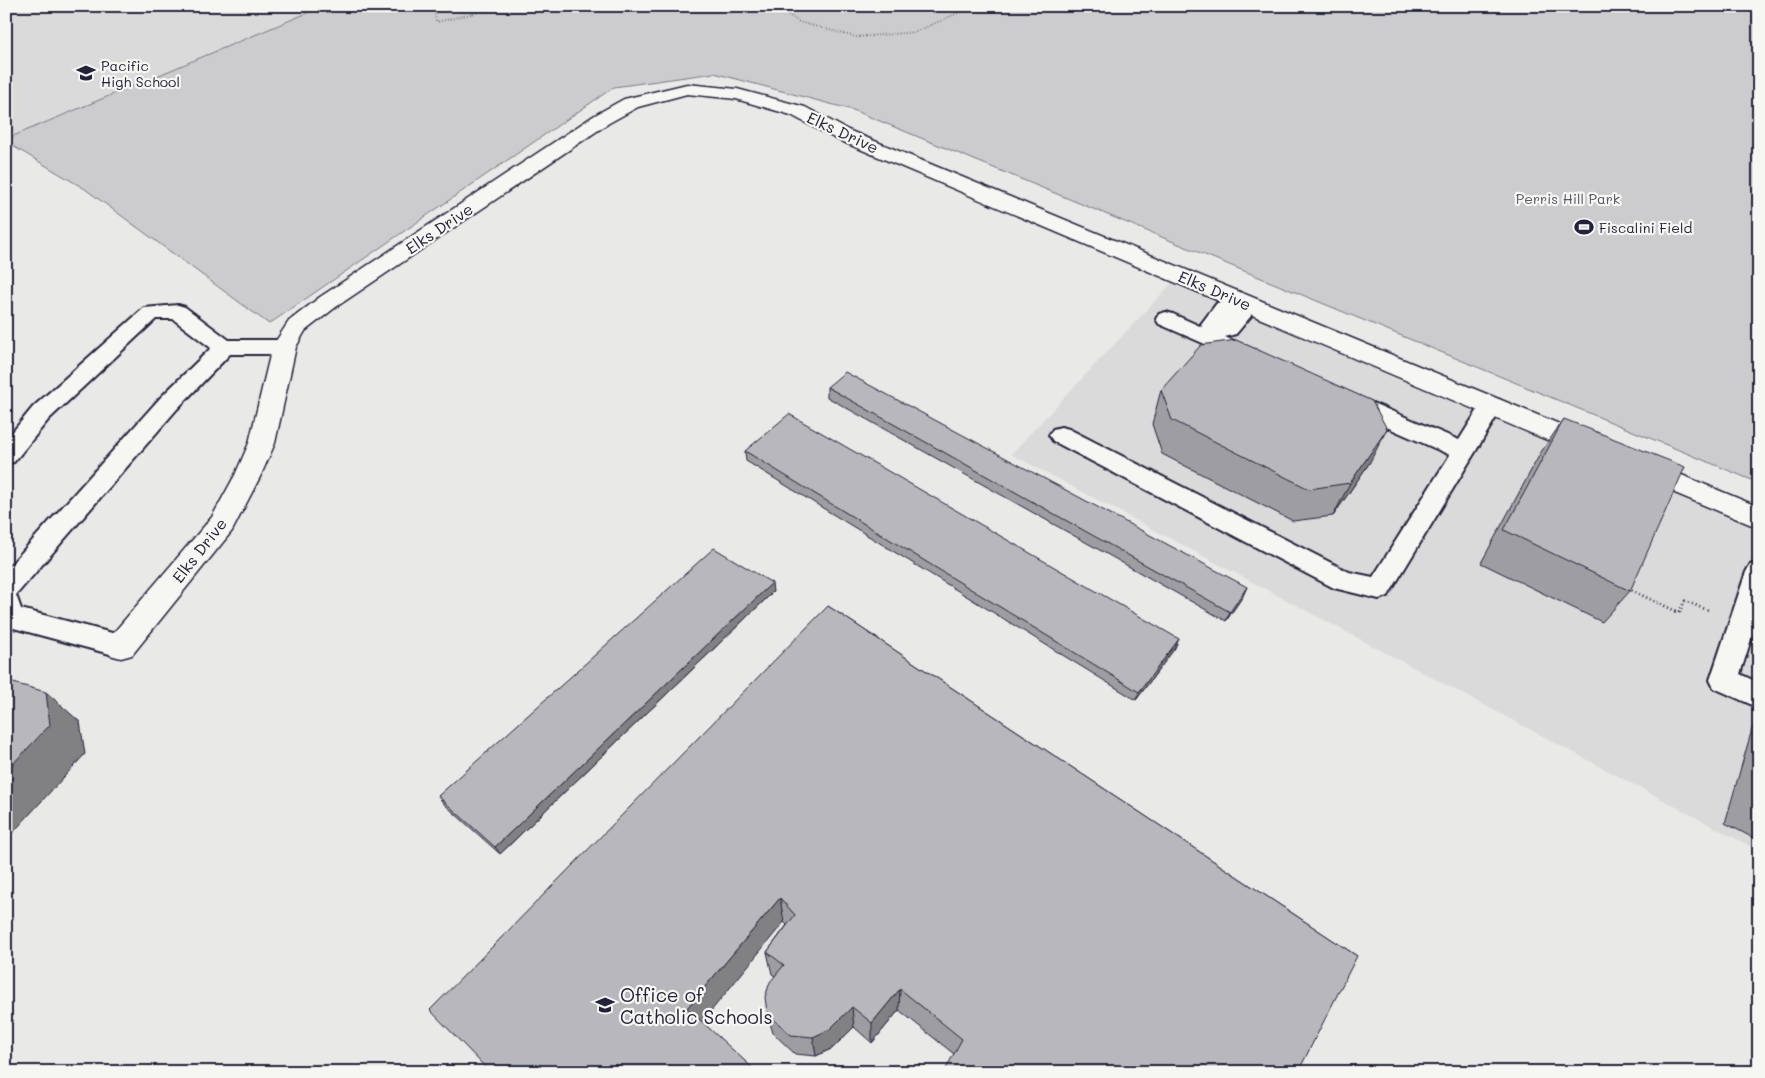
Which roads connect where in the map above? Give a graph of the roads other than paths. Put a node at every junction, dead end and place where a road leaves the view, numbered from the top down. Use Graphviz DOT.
graph roads {
  1 [pos="1241,304"];
  2 [pos="1166,319"];
  3 [pos="1213,336"];
  4 [pos="224,347"];
  5 [pos="284,347"];
  6 [pos="1274,367"];
  7 [pos="1328,391"];
  8 [pos="1492,406"];
  9 [pos="1061,435"];
  10 [pos="1464,452"];
  11 [pos="6,456"];
  12 [pos="1759,518"];
  13 [pos="1758,578"];
  14 [pos="6,588"];
  15 [pos="6,602"];
  16 [pos="121,646"];
  17 [pos="1759,696"];
  1 -- 3 [label="lane"];
  1 -- 5 [label="street, Elks Drive"];
  1 -- 8 [label="street, Elks Drive"];
  2 -- 3 [label="lane"];
  3 -- 6 [label="lane"];
  4 -- 5 [label="lane"];
  4 -- 11 [label="lane"];
  4 -- 14 [label="lane"];
  5 -- 16 [label="street, Elks Drive"];
  7 -- 10 [label="lane"];
  8 -- 10 [label="lane"];
  8 -- 12 [label="street, Elks Drive"];
  9 -- 10 [label="lane"];
  13 -- 17 [label="lane"];
  15 -- 16 [label="lane"];
}
